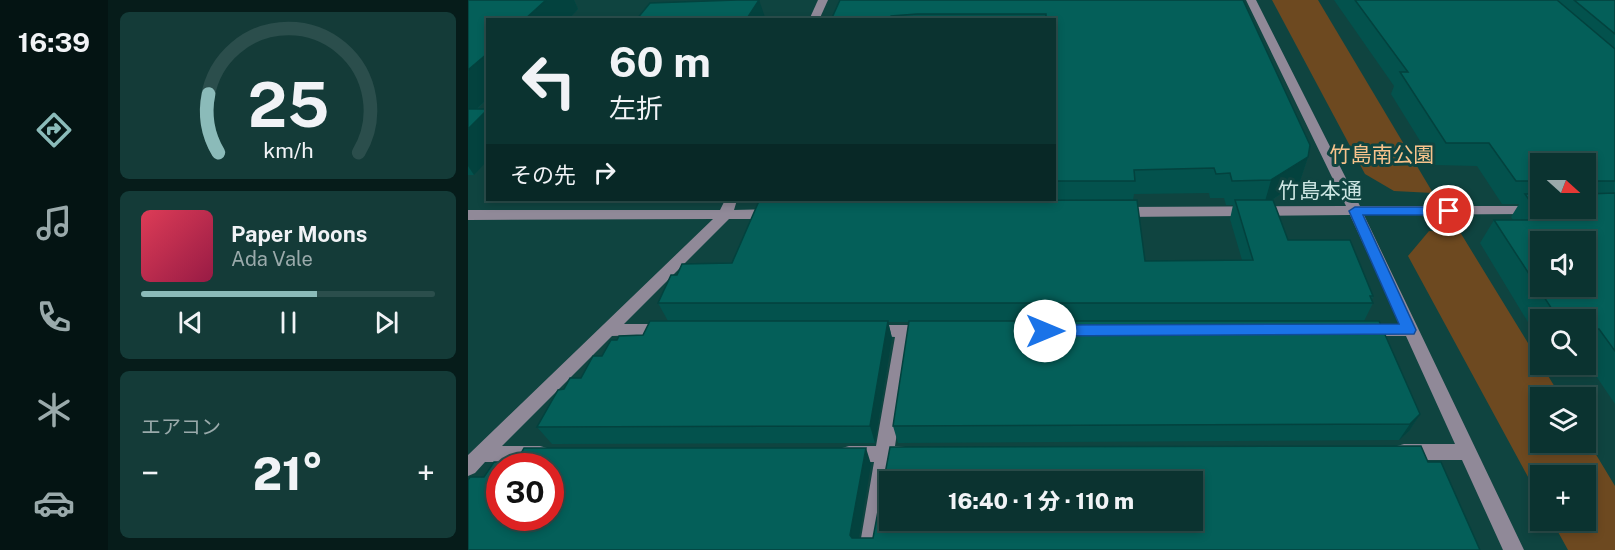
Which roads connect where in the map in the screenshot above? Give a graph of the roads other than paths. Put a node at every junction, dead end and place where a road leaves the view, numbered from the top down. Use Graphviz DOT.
graph roads {
  1 [pos="823,0"];
  2 [pos="1251,0"];
  3 [pos="815,18"];
  4 [pos="728,207"];
  5 [pos="1530,210"];
  6 [pos="1355,211"];
  7 [pos="1109,212"];
  8 [pos="789,214"];
  9 [pos="468,216"];
  10 [pos="607,330"];
  11 [pos="684,330"];
  12 [pos="1351,330"];
  13 [pos="1409,330"];
  14 [pos="858,331"];
  15 [pos="904,331"];
  16 [pos="939,331"];
  17 [pos="1388,452"];
  18 [pos="1467,452"];
  19 [pos="836,454"];
  20 [pos="883,454"];
  21 [pos="930,454"];
  22 [pos="474,461"];
  23 [pos="868,550"];
  24 [pos="1514,550"];
  1 -- 3 [label="street"];
  2 -- 6 [label="street"];
  4 -- 8 [label="street"];
  4 -- 9 [label="street"];
  4 -- 10 [label="street"];
  5 -- 6 [label="street, 竹島本通"];
  6 -- 7 [label="street, 竹島本通"];
  6 -- 13 [label="street"];
  10 -- 11 [label="street"];
  10 -- 22 [label="street"];
  12 -- 13 [label="street"];
  13 -- 18 [label="street"];
  14 -- 15 [label="street"];
  15 -- 16 [label="street"];
  15 -- 20 [label="street"];
  17 -- 18 [label="street"];
  18 -- 24 [label="street"];
  19 -- 20 [label="street"];
  20 -- 21 [label="street"];
  20 -- 23 [label="street"];
}
